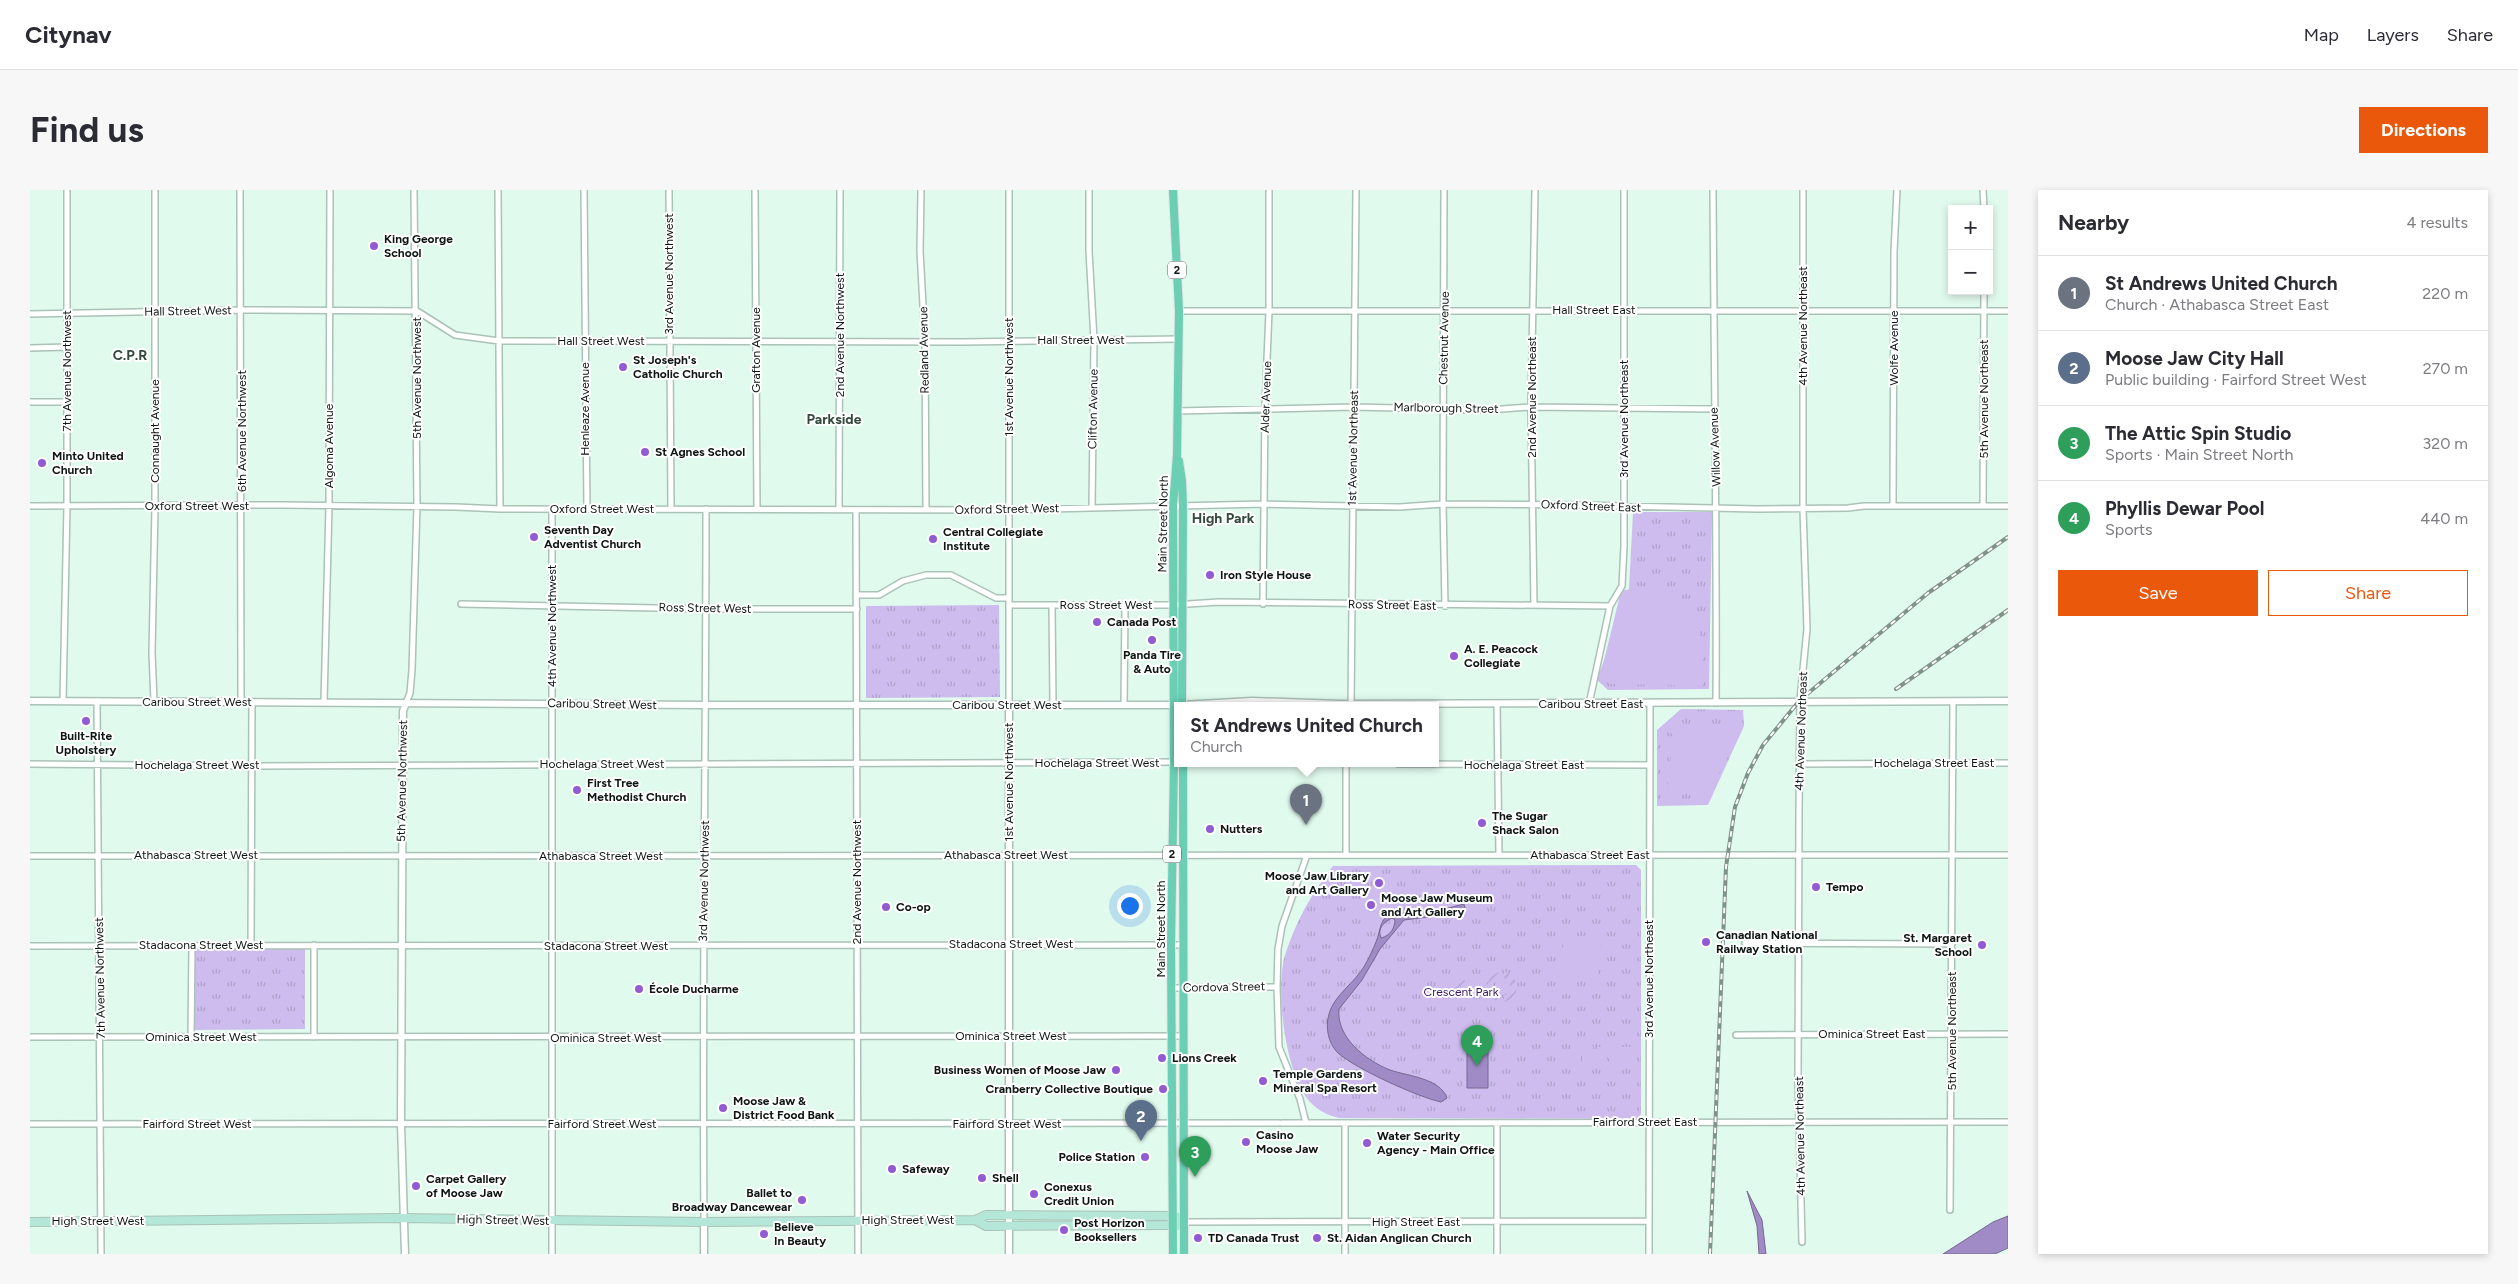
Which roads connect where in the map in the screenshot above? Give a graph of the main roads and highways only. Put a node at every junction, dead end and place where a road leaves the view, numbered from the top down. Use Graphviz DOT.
graph roads {
  1 [pos="1174,190"];
  2 [pos="1178,454"];
  3 [pos="1179,702"];
  4 [pos="1179,702"];
  5 [pos="1176,767"];
  6 [pos="1183,767"];
  7 [pos="1173,1216"];
  8 [pos="975,1220"];
  9 [pos="30,1222"];
  10 [pos="1184,1222"];
  11 [pos="1173,1226"];
  12 [pos="1173,1254"];
  13 [pos="1184,1254"];
  1 -- 2 [label="main road, Main Street North / 2"];
  2 -- 3 [label="main road, Main Street North / 2"];
  2 -- 4 [label="main road, Main Street North / 2"];
  5 -- 7 [label="main road, Main Street North / 2"];
  6 -- 10 [label="main road, Main Street North / 2"];
  7 -- 8 [label="main road, High Street West"];
  7 -- 10 [label="main road, High Street West"];
  7 -- 11 [label="main road, Main Street North / 2"];
  8 -- 9 [label="main road, High Street West"];
  8 -- 11 [label="main road, High Street West"];
  10 -- 11 [label="main road, High Street West"];
  10 -- 13 [label="main road, Main Street North / 2"];
  11 -- 12 [label="main road, Main Street North / 2"];
}
